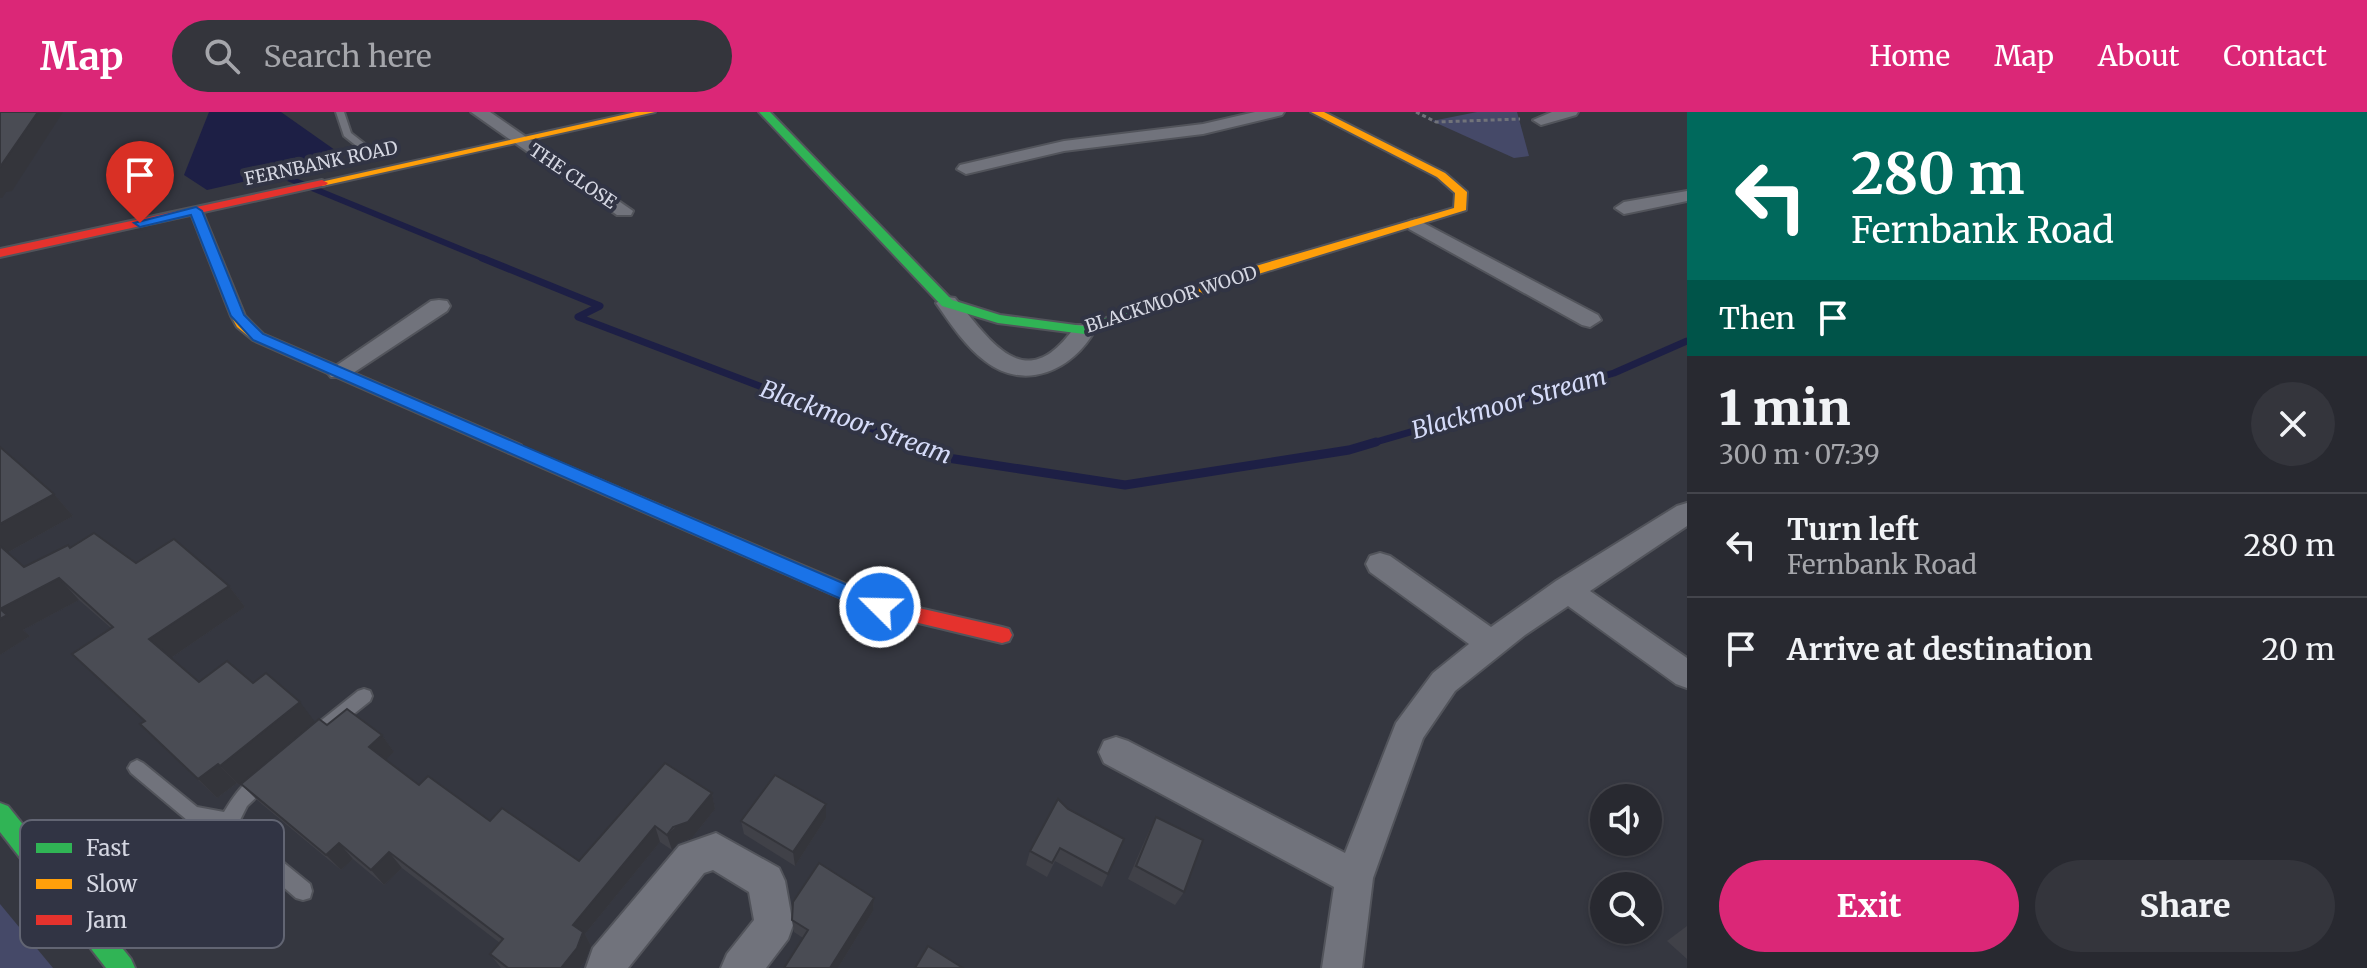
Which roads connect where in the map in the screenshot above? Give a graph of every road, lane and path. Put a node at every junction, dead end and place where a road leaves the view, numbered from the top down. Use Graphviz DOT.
graph roads {
  1 [pos="340,112"];
  2 [pos="479,112"];
  3 [pos="650,112"];
  4 [pos="764,112"];
  5 [pos="1276,112"];
  6 [pos="1316,112"];
  7 [pos="1416,112"];
  8 [pos="1570,112"];
  9 [pos="629,114"];
  10 [pos="1541,120"];
  11 [pos="522,142"];
  12 [pos="376,157"];
  13 [pos="966,169"];
  14 [pos="1687,196"];
  15 [pos="1624,208"];
  16 [pos="196,211"];
  17 [pos="624,211"];
  18 [pos="1416,225"];
  19 [pos="0,253"];
  20 [pos="947,303"];
  21 [pos="439,306"];
  22 [pos="1590,320"];
  23 [pos="1084,330"];
  24 [pos="339,372"];
  25 [pos="1687,513"];
  26 [pos="1380,564"];
  27 [pos="1566,589"];
  28 [pos="1002,635"];
  29 [pos="1492,644"];
  30 [pos="1687,675"];
  31 [pos="364,696"];
  32 [pos="298,749"];
  33 [pos="1116,752"];
  34 [pos="137,768"];
  35 [pos="276,768"];
  36 [pos="0,814"];
  37 [pos="209,820"];
  38 [pos="231,820"];
  39 [pos="20,839"];
  40 [pos="284,875"];
  41 [pos="1354,878"];
  42 [pos="303,891"];
  43 [pos="107,948"];
  44 [pos="122,968"];
  45 [pos="606,968"];
  46 [pos="741,968"];
  47 [pos="1342,968"];
  1 -- 12 [label="lane"];
  2 -- 11 [label="street, THE CLOSE"];
  3 -- 9 [label="street, FERNBANK ROAD"];
  4 -- 20 [label="street, BLACKMOOR WOOD"];
  5 -- 13 [label="street"];
  6 -- 18 [label="street, BLACKMOOR WOOD"];
  7 -- 10 [label="path"];
  8 -- 10 [label="street"];
  9 -- 11 [label="street, FERNBANK ROAD"];
  11 -- 16 [label="street, FERNBANK ROAD"];
  11 -- 17 [label="street, THE CLOSE"];
  14 -- 15 [label="street"];
  16 -- 19 [label="street, FERNBANK ROAD"];
  16 -- 24 [label="street"];
  18 -- 22 [label="street"];
  18 -- 23 [label="street, BLACKMOOR WOOD"];
  20 -- 23 [label="street, BLACKMOOR WOOD"];
  20 -- 23 [label="street"];
  21 -- 24 [label="street"];
  24 -- 28 [label="street"];
  25 -- 27 [label="street"];
  26 -- 29 [label="street"];
  27 -- 29 [label="street"];
  27 -- 30 [label="street"];
  29 -- 41 [label="street"];
  31 -- 32 [label="lane"];
  33 -- 41 [label="street"];
  34 -- 37 [label="lane"];
  35 -- 38 [label="lane"];
  36 -- 39 [label="street"];
  40 -- 42 [label="lane"];
  41 -- 47 [label="street"];
  43 -- 44 [label="street"];
  45 -- 46 [label="street"];
}
